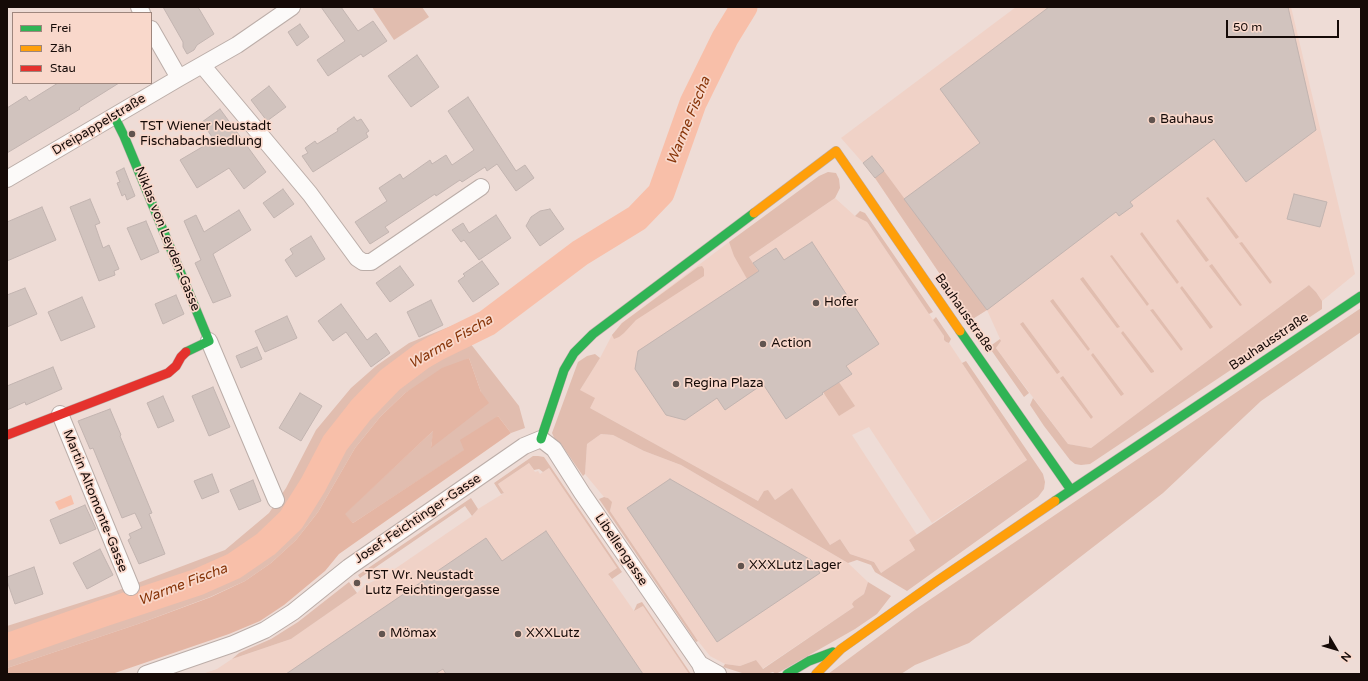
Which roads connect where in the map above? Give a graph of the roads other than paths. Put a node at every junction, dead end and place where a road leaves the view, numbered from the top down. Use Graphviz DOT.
graph roads {
  1 [pos="292,7"];
  2 [pos="152,31"];
  3 [pos="202,65"];
  4 [pos="179,78"];
  5 [pos="114,116"];
  6 [pos="7,179"];
  7 [pos="481,186"];
  8 [pos="1361,296"];
  9 [pos="209,341"];
  10 [pos="60,414"];
  11 [pos="7,435"];
  12 [pos="541,439"];
  13 [pos="1071,490"];
  14 [pos="276,500"];
  15 [pos="131,587"];
  16 [pos="841,649"];
  17 [pos="702,669"];
  18 [pos="146,674"];
  19 [pos="718,674"];
  20 [pos="787,674"];
  21 [pos="816,674"];
  1 -- 3 [label="street, Dreipappelstraße"];
  2 -- 4 [label="street"];
  3 -- 4 [label="street, Dreipappelstraße"];
  3 -- 7 [label="street"];
  4 -- 5 [label="street, Dreipappelstraße"];
  5 -- 6 [label="street, Dreipappelstraße"];
  5 -- 9 [label="street, Niklas von Leyden-Gasse"];
  8 -- 13 [label="street, Bauhausstraße"];
  9 -- 10 [label="street"];
  9 -- 14 [label="street, Niklas von Leyden-Gasse"];
  10 -- 11 [label="street"];
  10 -- 15 [label="street, Martin Altomonte-Gasse"];
  12 -- 13 [label="street, Bauhausstraße"];
  12 -- 17 [label="street, Libellengasse"];
  12 -- 18 [label="street, Josef-Feichtinger-Gasse"];
  13 -- 16 [label="street, Bauhausstraße"];
  16 -- 20 [label="street, Bauhausstraße"];
  16 -- 21 [label="street, Bauhausstraße"];
  17 -- 19 [label="street, Libellengasse"];
}
